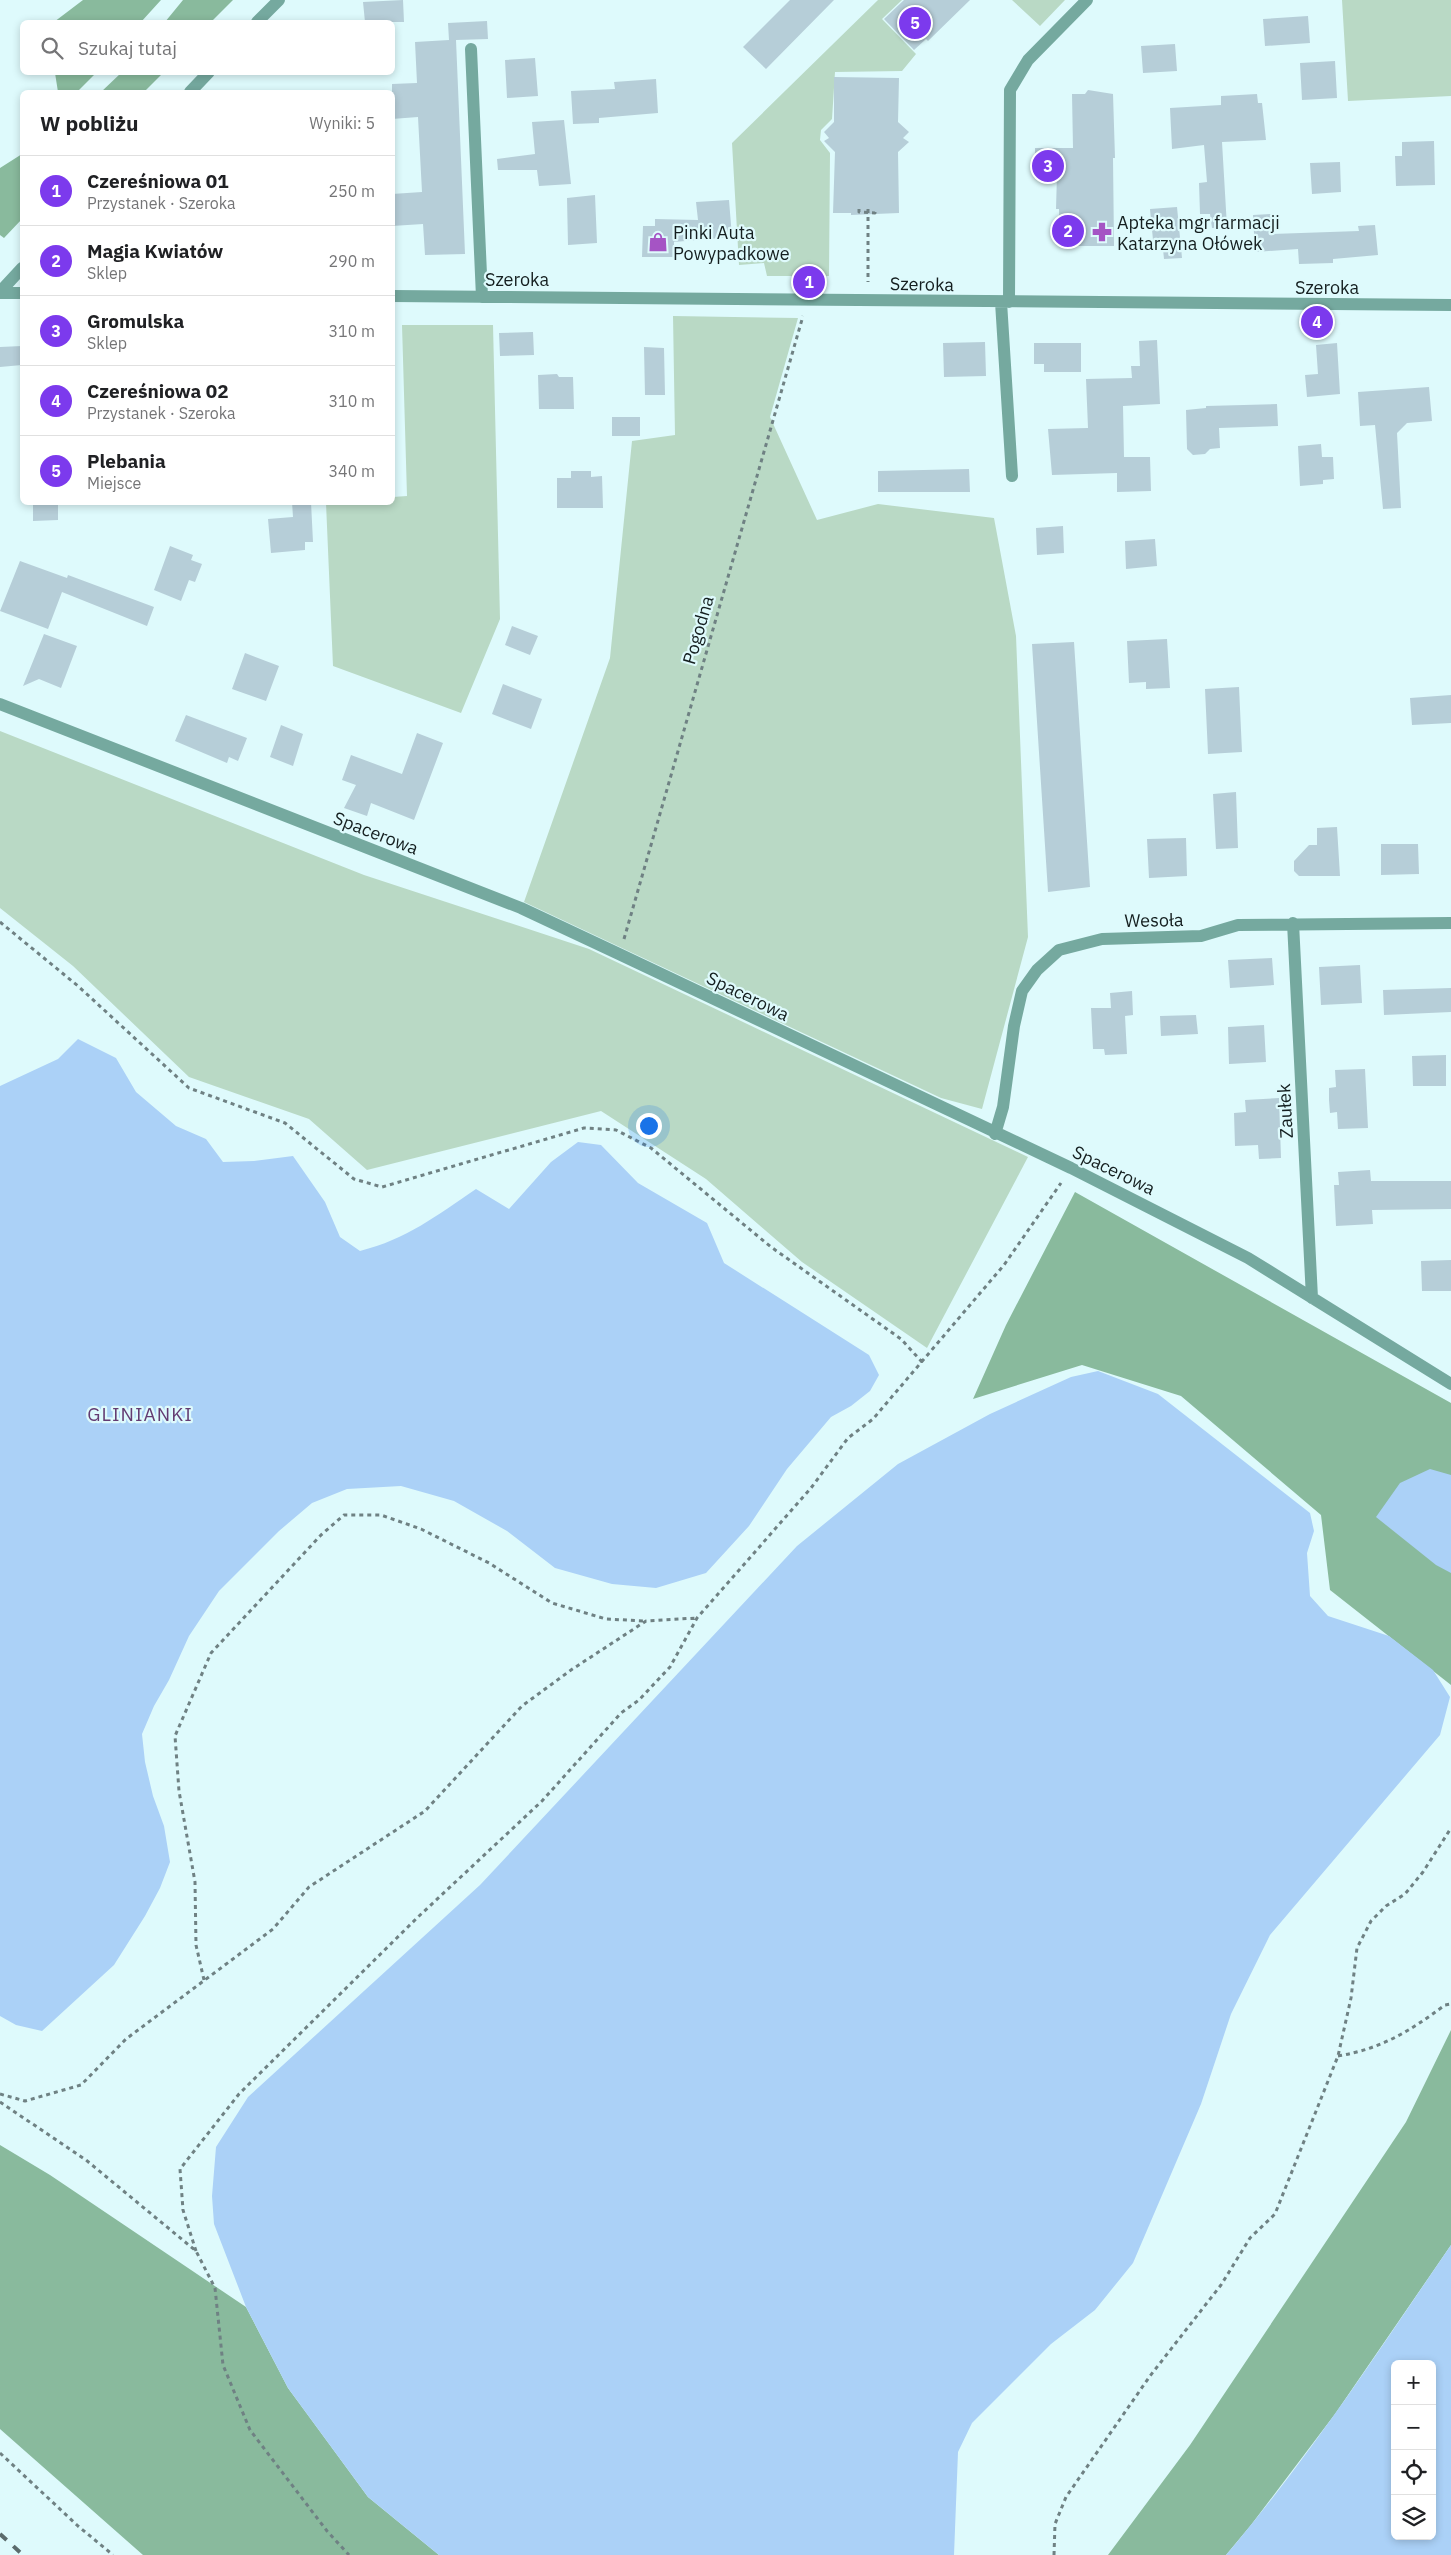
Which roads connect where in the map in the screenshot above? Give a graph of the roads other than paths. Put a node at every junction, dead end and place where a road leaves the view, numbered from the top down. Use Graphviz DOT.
graph roads {
  1 [pos="279,0"];
  2 [pos="1087,0"];
  3 [pos="259,20"];
  4 [pos="471,49"];
  5 [pos="206,75"];
  6 [pos="192,90"];
  7 [pos="20,270"];
  8 [pos="0,292"];
  9 [pos="20,293"];
  10 [pos="395,296"];
  11 [pos="482,297"];
  12 [pos="1005,302"];
  13 [pos="1451,305"];
  14 [pos="1012,476"];
  15 [pos="0,704"];
  16 [pos="1293,923"];
  17 [pos="1451,923"];
  18 [pos="995,1134"];
  19 [pos="1312,1298"];
  20 [pos="1451,1384"];
  1 -- 3 [label="street"];
  2 -- 12 [label="street"];
  4 -- 11 [label="street"];
  5 -- 6 [label="street"];
  7 -- 8 [label="street"];
  8 -- 9 [label="street"];
  10 -- 11 [label="street, Szeroka"];
  11 -- 12 [label="street, Szeroka"];
  12 -- 13 [label="street, Szeroka"];
  12 -- 14 [label="street"];
  15 -- 18 [label="street, Spacerowa"];
  16 -- 17 [label="street, Wesoła"];
  16 -- 18 [label="street, Wesoła"];
  16 -- 19 [label="street, Zaułek"];
  18 -- 19 [label="street, Spacerowa"];
  19 -- 20 [label="street, Spacerowa"];
}
